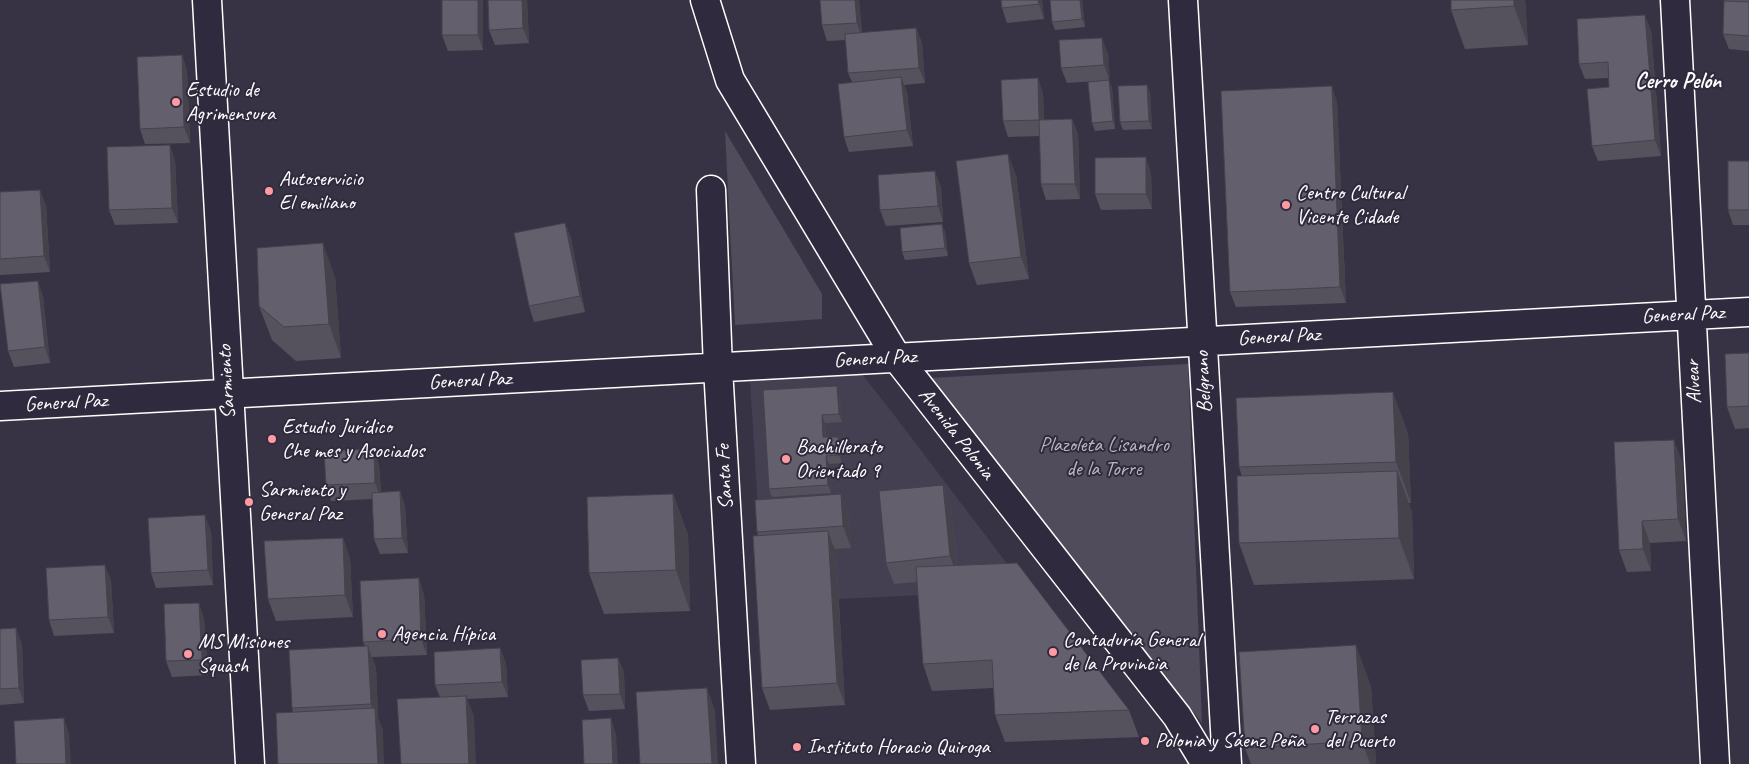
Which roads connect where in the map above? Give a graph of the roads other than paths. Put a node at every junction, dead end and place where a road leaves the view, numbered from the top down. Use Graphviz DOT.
graph roads {
  1 [pos="207,0"];
  2 [pos="704,0"];
  3 [pos="1183,0"];
  4 [pos="1675,0"];
  5 [pos="711,190"];
  6 [pos="1749,312"];
  7 [pos="1690,315"];
  8 [pos="1202,341"];
  9 [pos="897,358"];
  10 [pos="718,368"];
  11 [pos="228,394"];
  12 [pos="0,406"];
  13 [pos="250,764"];
  14 [pos="740,764"];
  15 [pos="1206,764"];
  16 [pos="1227,764"];
  17 [pos="1715,764"];
  1 -- 11 [label="street, Sarmiento"];
  2 -- 9 [label="street, Avenida Polonia"];
  3 -- 8 [label="street, Belgrano"];
  4 -- 7 [label="street, Alvear"];
  5 -- 10 [label="street, Santa Fe"];
  6 -- 7 [label="street, General Paz"];
  7 -- 8 [label="street, General Paz"];
  7 -- 17 [label="street, Alvear"];
  8 -- 9 [label="street, General Paz"];
  8 -- 16 [label="street, Belgrano"];
  9 -- 10 [label="street, General Paz"];
  9 -- 15 [label="street, Avenida Polonia"];
  10 -- 11 [label="street, General Paz"];
  10 -- 14 [label="street, Santa Fe"];
  11 -- 12 [label="street, General Paz"];
  11 -- 13 [label="street, Sarmiento"];
}
